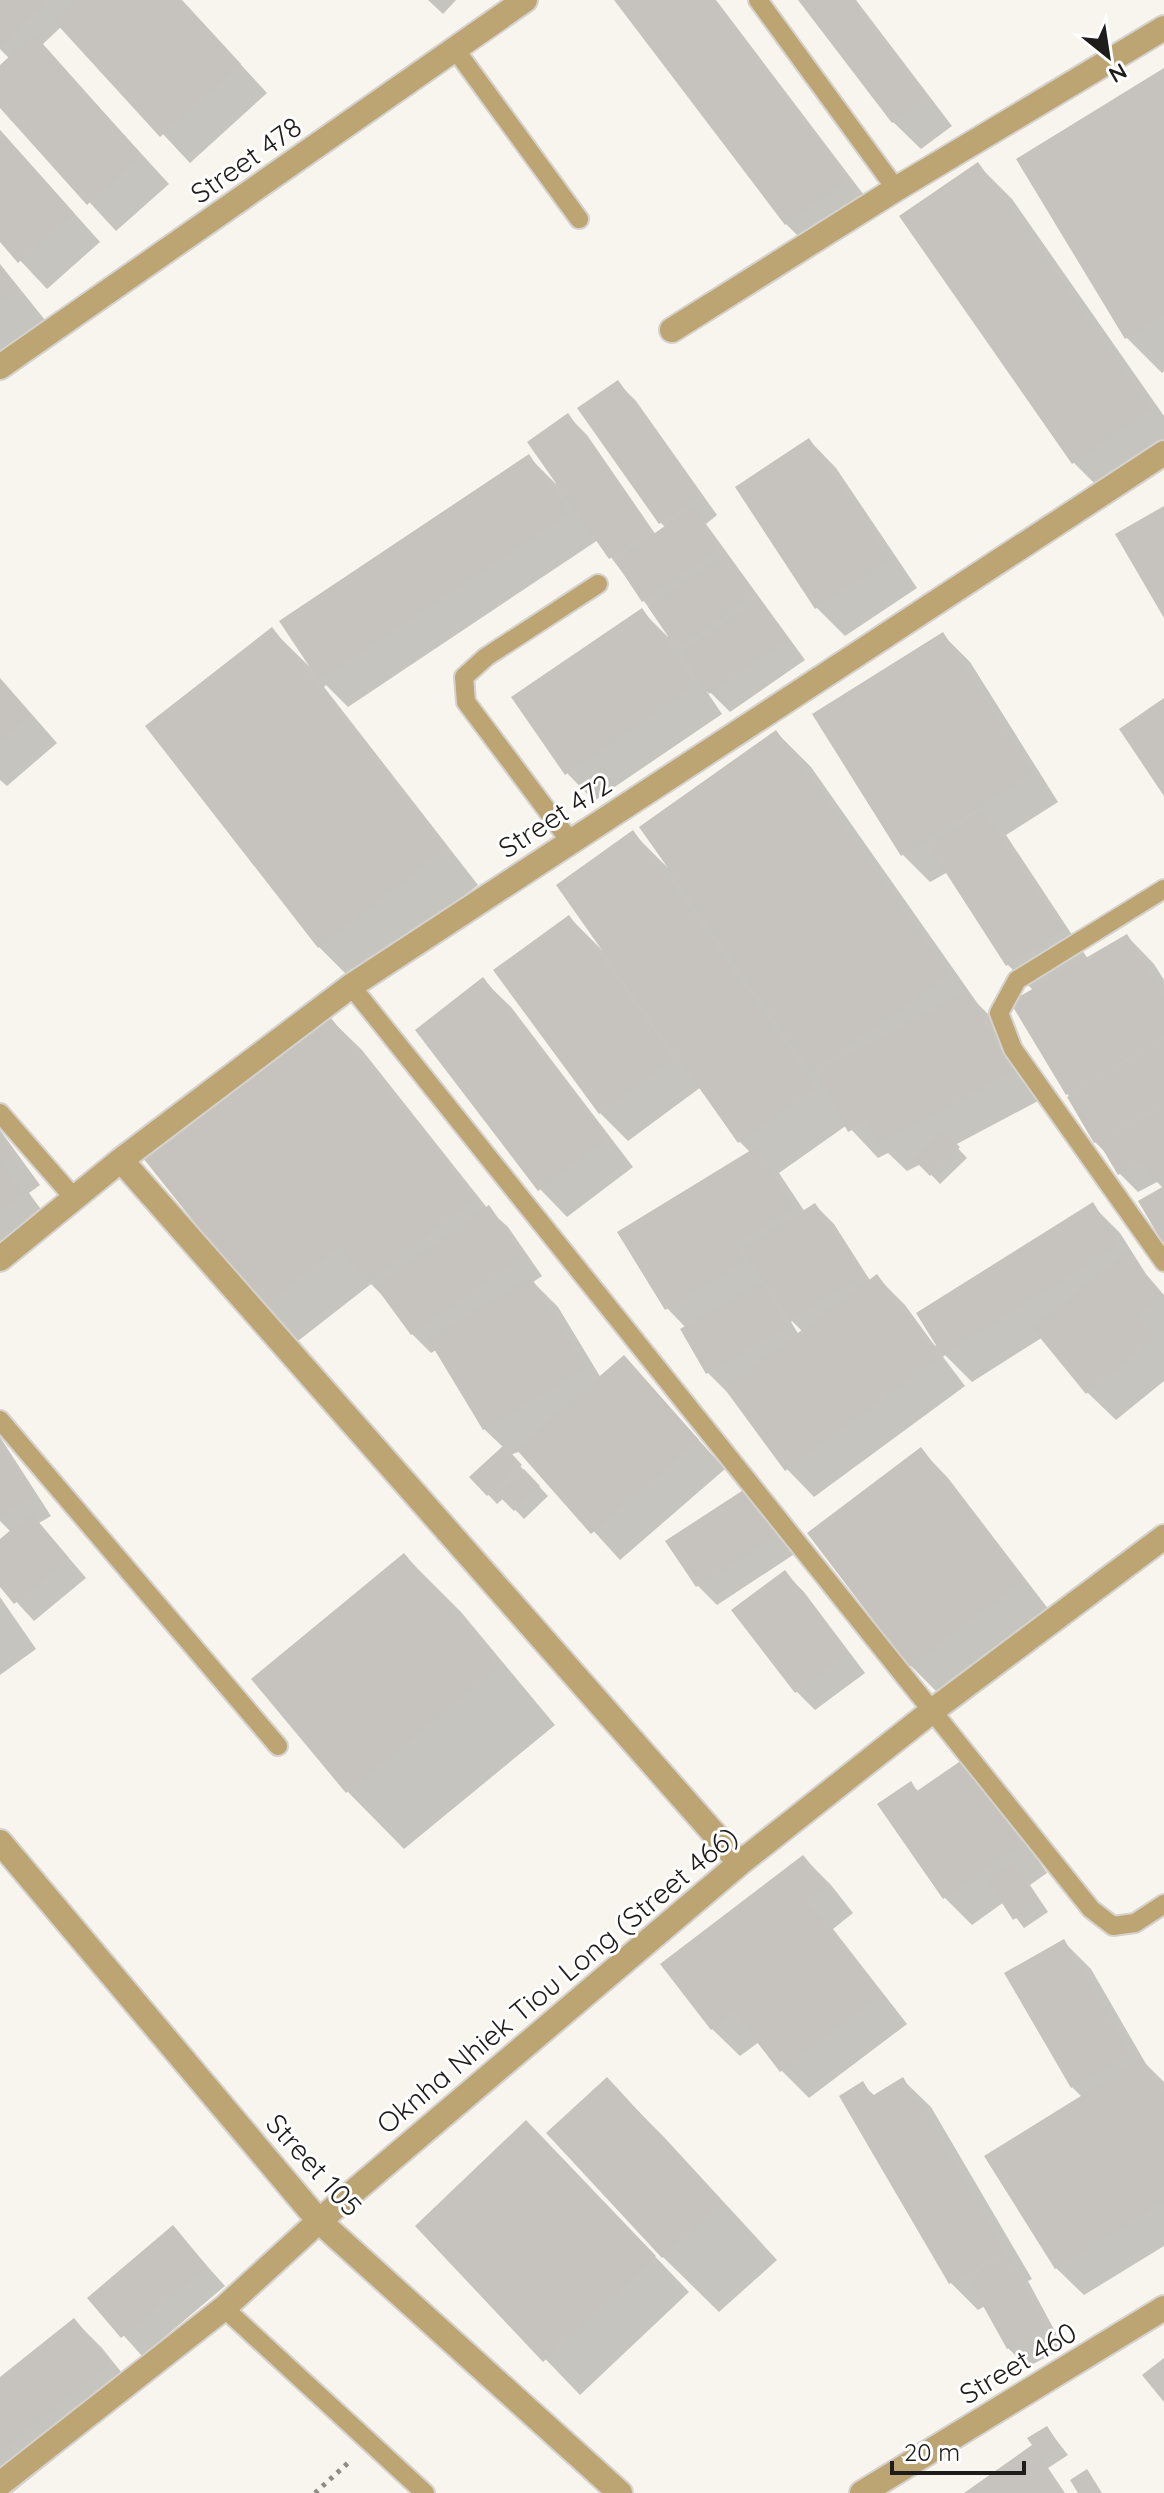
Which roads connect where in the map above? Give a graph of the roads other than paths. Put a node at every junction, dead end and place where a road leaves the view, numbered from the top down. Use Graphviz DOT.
graph roads {
  1 [pos="525,0"];
  2 [pos="758,0"];
  3 [pos="1164,28"];
  4 [pos="455,49"];
  5 [pos="896,189"];
  6 [pos="579,219"];
  7 [pos="672,330"];
  8 [pos="0,367"];
  9 [pos="1164,453"];
  10 [pos="598,584"];
  11 [pos="570,841"];
  12 [pos="1164,889"];
  13 [pos="351,986"];
  14 [pos="0,1113"];
  15 [pos="121,1160"];
  16 [pos="74,1198"];
  17 [pos="0,1259"];
  18 [pos="1164,1262"];
  19 [pos="0,1420"];
  20 [pos="1164,1537"];
  21 [pos="932,1711"];
  22 [pos="278,1746"];
  23 [pos="0,1842"];
  24 [pos="740,1863"];
  25 [pos="1164,1904"];
  26 [pos="319,2221"];
  27 [pos="224,2308"];
  28 [pos="1164,2308"];
  29 [pos="0,2484"];
  30 [pos="425,2493"];
  31 [pos="620,2493"];
  32 [pos="862,2493"];
  1 -- 4 [label="street, Street 478"];
  2 -- 5 [label="lane"];
  3 -- 5 [label="street"];
  4 -- 6 [label="lane"];
  4 -- 8 [label="street, Street 478"];
  5 -- 7 [label="street"];
  9 -- 11 [label="street, Street 472"];
  10 -- 11 [label="lane"];
  11 -- 13 [label="street, Street 472"];
  12 -- 18 [label="lane"];
  13 -- 15 [label="street, Street 472"];
  13 -- 21 [label="lane"];
  14 -- 16 [label="lane"];
  15 -- 16 [label="street, Street 472"];
  15 -- 24 [label="street"];
  16 -- 17 [label="street, Street 472"];
  19 -- 22 [label="lane"];
  20 -- 21 [label="street, Oknha Nhiek Tiou Long (Street 466)"];
  21 -- 24 [label="street, Oknha Nhiek Tiou Long (Street 466)"];
  21 -- 25 [label="lane"];
  23 -- 26 [label="street, Street 105"];
  24 -- 26 [label="street, Oknha Nhiek Tiou Long (Street 466)"];
  26 -- 27 [label="street, Oknha Nhiek Tiou Long (Street 466)"];
  26 -- 31 [label="street, Street 105"];
  27 -- 29 [label="street, Oknha Nhiek Tiou Long (Street 466)"];
  27 -- 30 [label="lane"];
  28 -- 32 [label="street, Street 460"];
}
